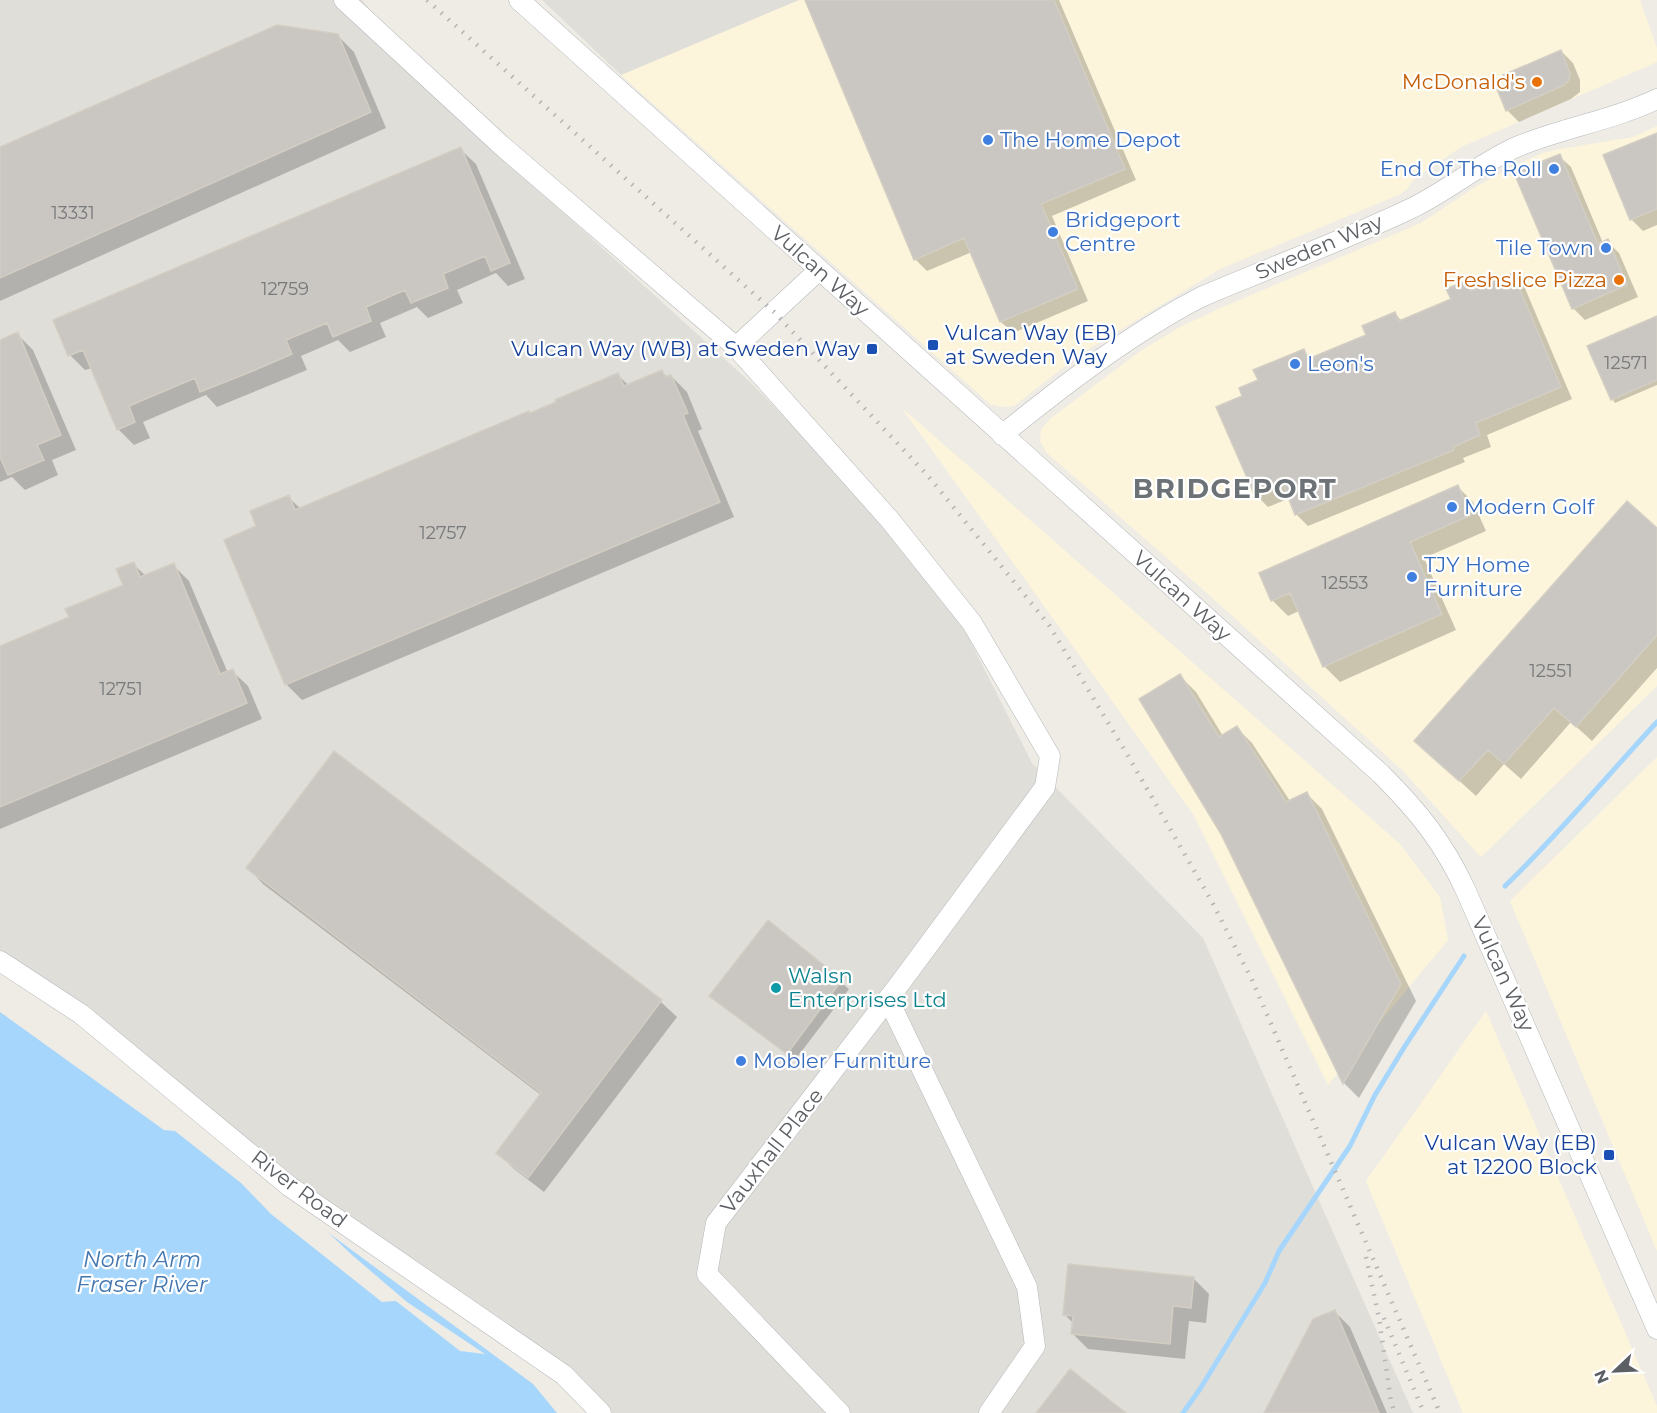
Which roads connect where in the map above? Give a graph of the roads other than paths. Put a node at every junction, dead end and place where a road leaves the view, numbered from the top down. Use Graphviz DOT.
graph roads {
  1 [pos="344,0"];
  2 [pos="519,0"];
  3 [pos="1657,99"];
  4 [pos="819,270"];
  5 [pos="736,348"];
  6 [pos="1002,435"];
  7 [pos="0,961"];
  8 [pos="888,999"];
  9 [pos="1657,1329"];
  10 [pos="600,1413"];
  11 [pos="840,1413"];
  12 [pos="989,1413"];
  1 -- 5 [label="street"];
  2 -- 4 [label="street, Vulcan Way"];
  3 -- 6 [label="street, Sweden Way"];
  4 -- 5 [label="street"];
  4 -- 6 [label="street, Vulcan Way"];
  5 -- 8 [label="street, Vauxhall Place"];
  6 -- 9 [label="street, Vulcan Way"];
  7 -- 10 [label="street, River Road"];
  8 -- 11 [label="street, Vauxhall Place"];
  8 -- 12 [label="street"];
}
